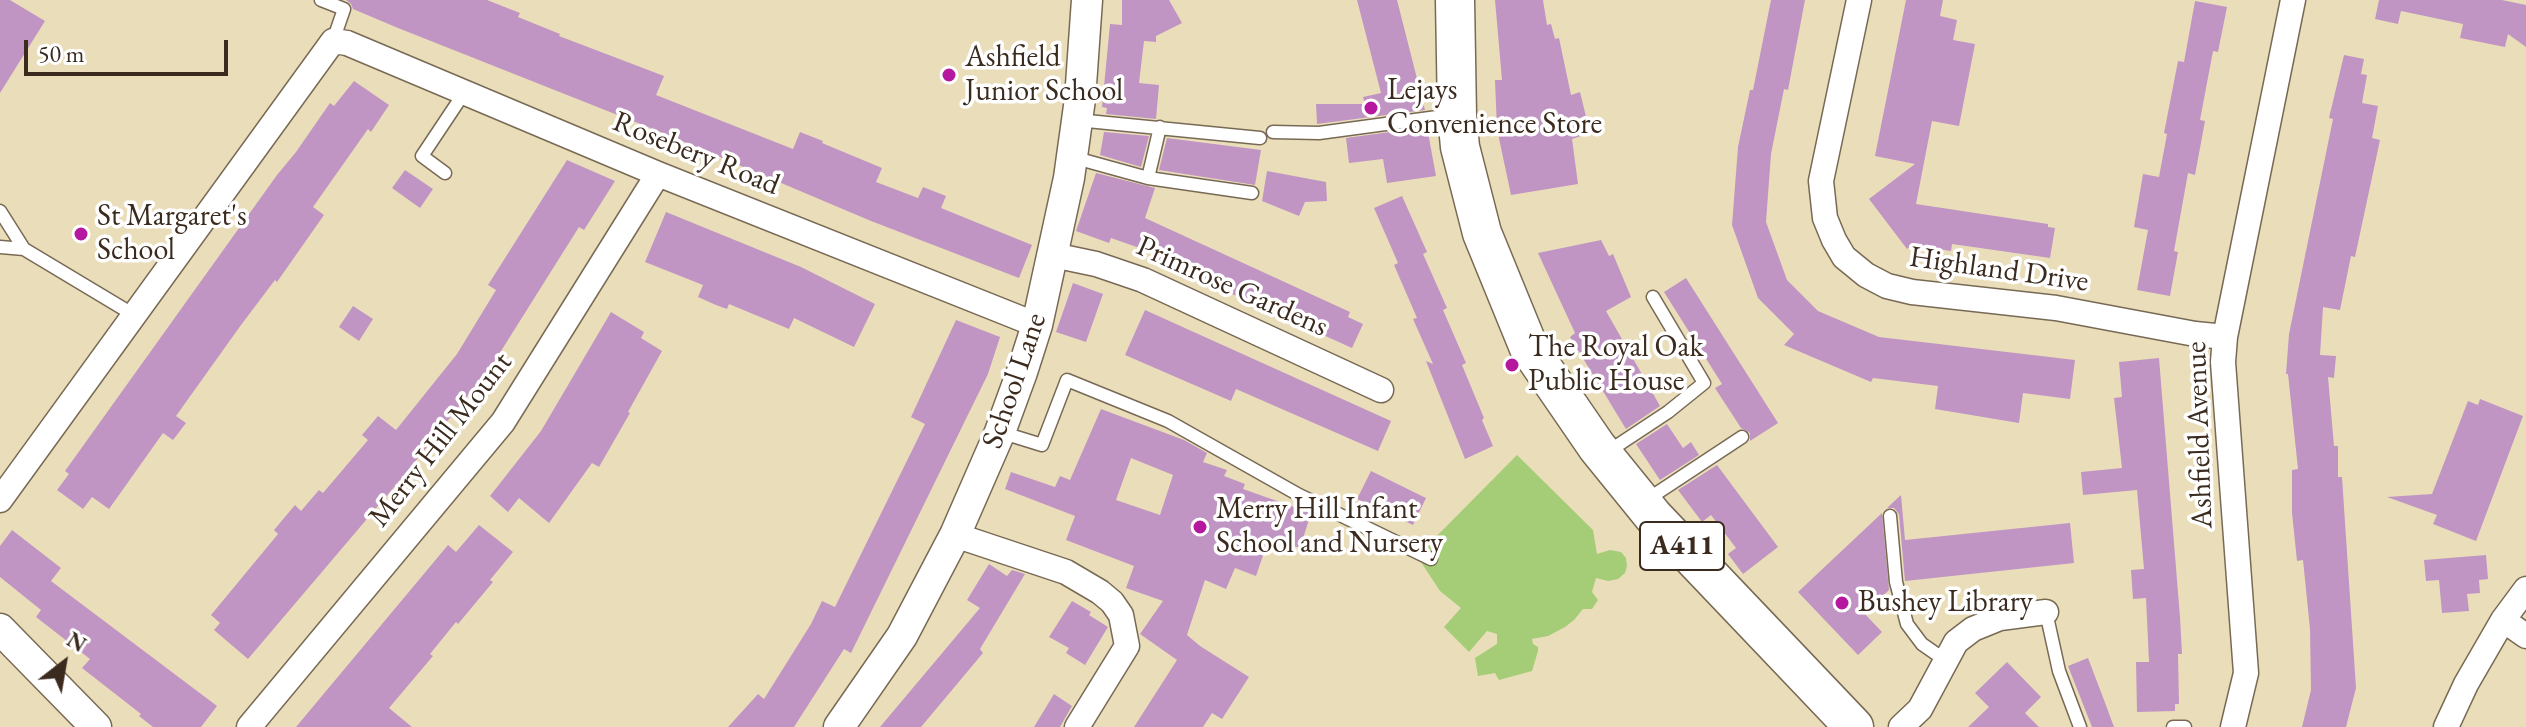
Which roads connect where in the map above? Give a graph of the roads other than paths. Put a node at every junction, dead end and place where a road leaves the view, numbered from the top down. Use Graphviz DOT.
graph roads {
  1 [pos="321,0"];
  2 [pos="1087,0"];
  3 [pos="1455,0"];
  4 [pos="1859,0"];
  5 [pos="2293,0"];
  6 [pos="333,41"];
  7 [pos="464,93"];
  8 [pos="1457,115"];
  9 [pos="1077,120"];
  10 [pos="1160,127"];
  11 [pos="1273,132"];
  12 [pos="1260,138"];
  13 [pos="1072,157"];
  14 [pos="445,173"];
  15 [pos="658,174"];
  16 [pos="1148,178"];
  17 [pos="1252,193"];
  18 [pos="0,211"];
  19 [pos="0,247"];
  20 [pos="24,249"];
  21 [pos="1053,255"];
  22 [pos="1653,297"];
  23 [pos="134,315"];
  24 [pos="1037,325"];
  25 [pos="2225,337"];
  26 [pos="1381,390"];
  27 [pos="1000,432"];
  28 [pos="1742,437"];
  29 [pos="1602,455"];
  30 [pos="0,500"];
  31 [pos="1642,502"];
  32 [pos="1890,516"];
  33 [pos="955,535"];
  34 [pos="1431,559"];
  35 [pos="2526,589"];
  36 [pos="2046,612"];
  37 [pos="2503,620"];
  38 [pos="0,629"];
  39 [pos="2526,636"];
  40 [pos="1945,660"];
  41 [pos="96,727"];
  42 [pos="249,727"];
  43 [pos="839,727"];
  44 [pos="1077,727"];
  45 [pos="1854,727"];
  46 [pos="1901,727"];
  47 [pos="2080,727"];
  48 [pos="2173,727"];
  49 [pos="2185,727"];
  50 [pos="2233,727"];
  51 [pos="2446,727"];
  1 -- 6 [label="lane"];
  2 -- 9 [label="street, School Lane"];
  3 -- 8 [label="main road, A411"];
  4 -- 25 [label="street, Highland Drive"];
  5 -- 25 [label="street, Ashfield Avenue"];
  6 -- 7 [label="street, Rosebery Road"];
  6 -- 23 [label="street"];
  7 -- 14 [label="lane"];
  7 -- 15 [label="street, Rosebery Road"];
  8 -- 11 [label="lane"];
  8 -- 29 [label="main road, A411"];
  9 -- 10 [label="lane"];
  9 -- 13 [label="street, School Lane"];
  10 -- 12 [label="lane"];
  10 -- 16 [label="lane"];
  13 -- 16 [label="lane"];
  13 -- 21 [label="street, School Lane"];
  15 -- 24 [label="street, Rosebery Road"];
  15 -- 42 [label="street, Merry Hill Mount"];
  16 -- 17 [label="lane"];
  18 -- 20 [label="lane"];
  19 -- 20 [label="lane"];
  20 -- 23 [label="lane"];
  21 -- 24 [label="street, School Lane"];
  21 -- 26 [label="street, Primrose Gardens"];
  22 -- 29 [label="lane"];
  23 -- 30 [label="street"];
  24 -- 27 [label="street, School Lane"];
  25 -- 50 [label="street, Ashfield Avenue"];
  27 -- 33 [label="street, School Lane"];
  27 -- 34 [label="lane"];
  28 -- 31 [label="lane"];
  29 -- 31 [label="main road, A411"];
  31 -- 45 [label="main road, A411"];
  32 -- 40 [label="lane"];
  33 -- 43 [label="street, School Lane"];
  33 -- 44 [label="street"];
  35 -- 37 [label="street"];
  36 -- 40 [label="street"];
  36 -- 47 [label="lane"];
  37 -- 39 [label="street"];
  37 -- 51 [label="street"];
  38 -- 41 [label="street"];
  40 -- 46 [label="street"];
  48 -- 49 [label="lane"];
}
